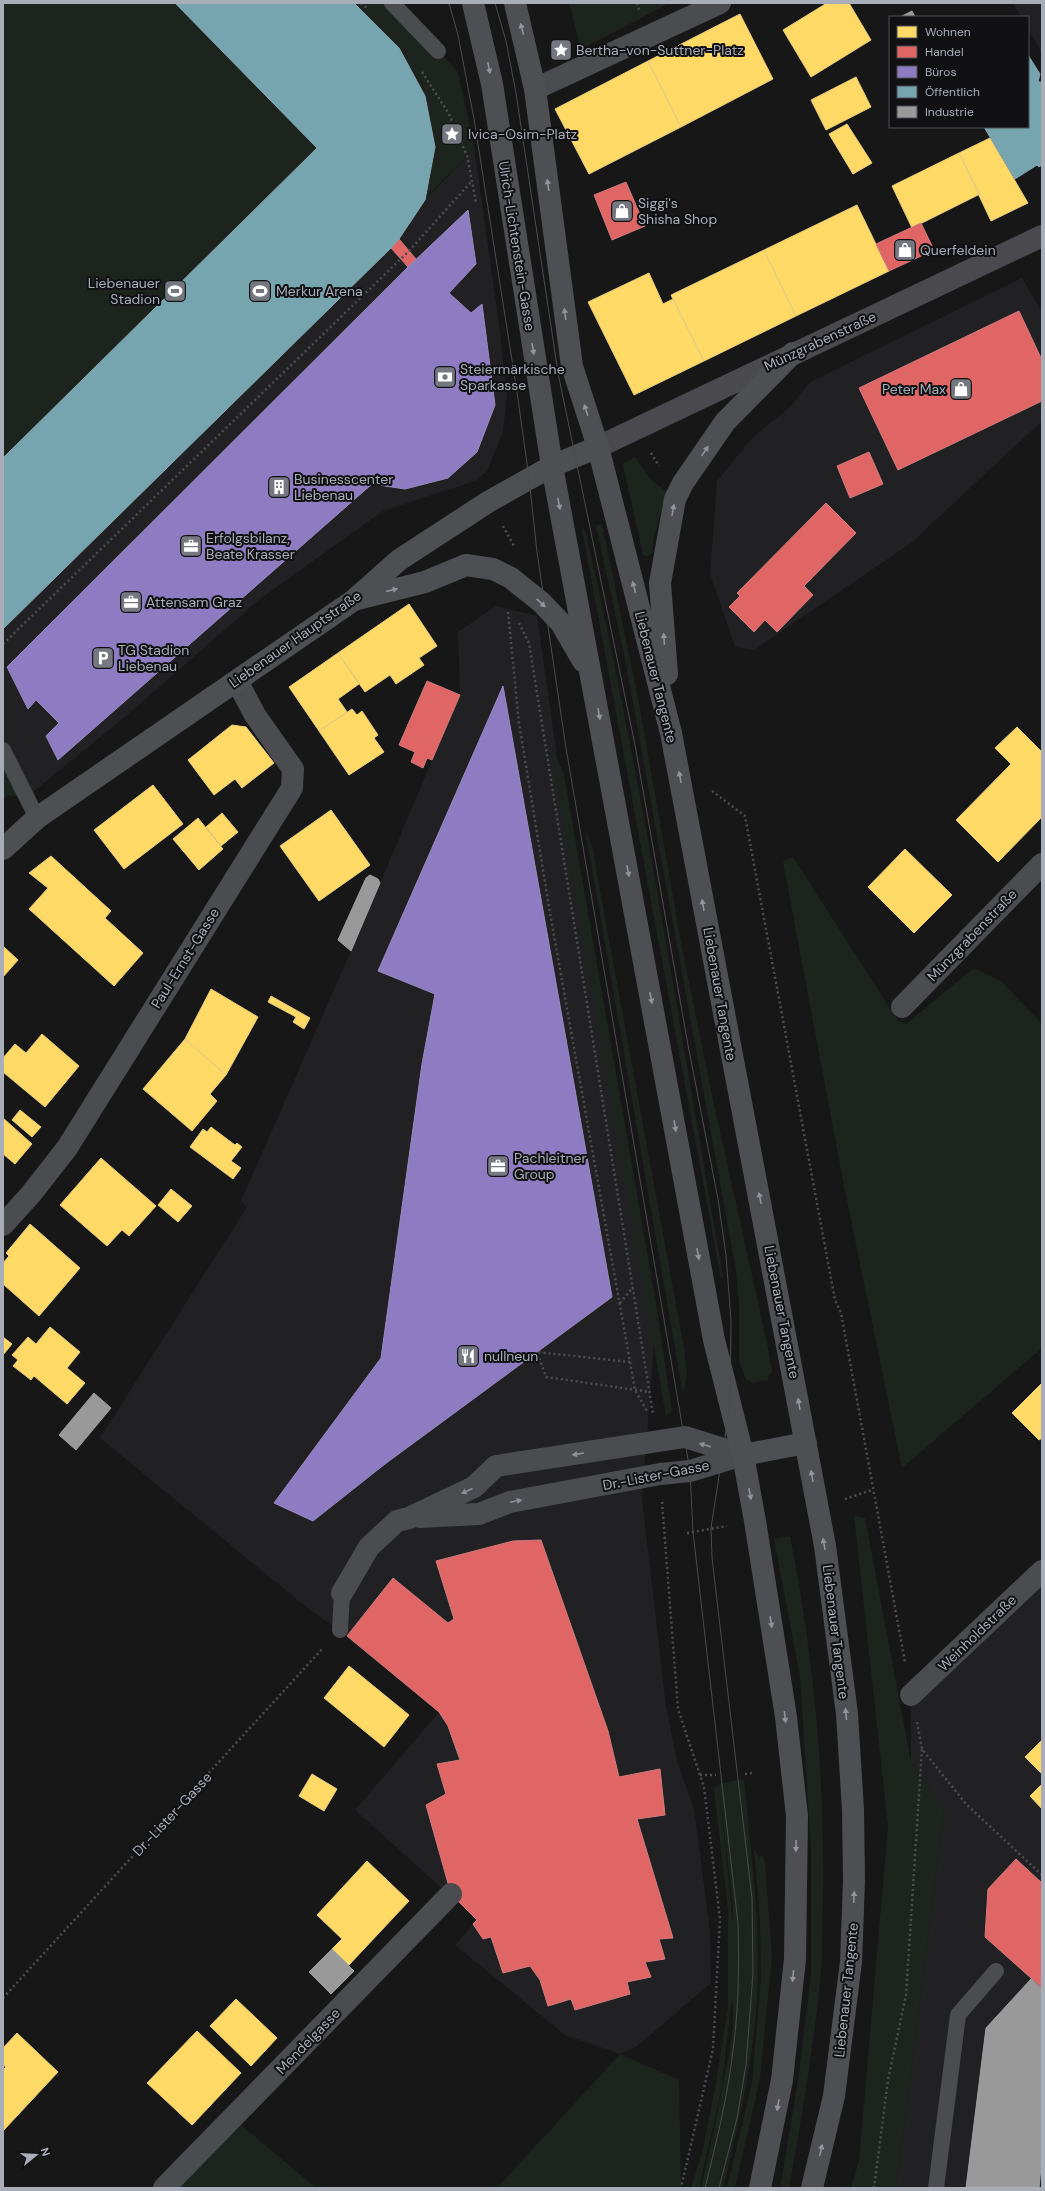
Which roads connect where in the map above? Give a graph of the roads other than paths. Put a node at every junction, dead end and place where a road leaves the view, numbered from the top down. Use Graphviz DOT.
graph roads {
  1 [pos="392,3"];
  2 [pos="473,3"];
  3 [pos="515,3"];
  4 [pos="720,3"];
  5 [pos="438,51"];
  6 [pos="535,89"];
  7 [pos="1042,236"];
  8 [pos="794,353"];
  9 [pos="598,447"];
  10 [pos="552,466"];
  11 [pos="354,600"];
  12 [pos="592,676"];
  13 [pos="237,681"];
  14 [pos="672,733"];
  15 [pos="3,750"];
  16 [pos="37,818"];
  17 [pos="3,849"];
  18 [pos="1042,864"];
  19 [pos="902,1007"];
  20 [pos="3,1225"];
  21 [pos="806,1443"];
  22 [pos="743,1455"];
  23 [pos="409,1518"];
  24 [pos="1042,1570"];
  25 [pos="342,1593"];
  26 [pos="340,1630"];
  27 [pos="911,1696"];
  28 [pos="451,1894"];
  29 [pos="996,1971"];
  30 [pos="164,2188"];
  31 [pos="760,2188"];
  32 [pos="812,2188"];
  33 [pos="936,2188"];
  1 -- 5 [label="lane"];
  2 -- 10 [label="main road, Ulrich-Lichtenstein-Gasse, one-way"];
  6 -- 3 [label="main road, one-way"];
  4 -- 6 [label="street"];
  9 -- 6 [label="main road, one-way"];
  7 -- 8 [label="main road, Münzgrabenstraße"];
  8 -- 9 [label="main road, Münzgrabenstraße"];
  14 -- 8 [label="main road, one-way"];
  9 -- 10 [label="main road, Liebenauer Hauptstraße"];
  14 -- 9 [label="main road, Liebenauer Tangente, one-way"];
  10 -- 11 [label="main road, Liebenauer Hauptstraße"];
  10 -- 12 [label="main road, one-way"];
  11 -- 12 [label="main road, one-way"];
  11 -- 13 [label="main road, Liebenauer Hauptstraße"];
  12 -- 22 [label="main road, one-way"];
  13 -- 16 [label="main road, Liebenauer Hauptstraße"];
  13 -- 20 [label="street, Paul-Ernst-Gasse"];
  21 -- 14 [label="main road, Liebenauer Tangente, one-way"];
  15 -- 16 [label="lane"];
  16 -- 17 [label="main road, Liebenauer Hauptstraße"];
  18 -- 19 [label="street, Münzgrabenstraße"];
  21 -- 22 [label="main road"];
  32 -- 21 [label="main road, Liebenauer Tangente, one-way"];
  23 -- 22 [label="street, Dr.-Lister-Gasse, one-way"];
  22 -- 23 [label="street, Dr.-Lister-Gasse, one-way"];
  22 -- 31 [label="main road, one-way"];
  23 -- 25 [label="street, Dr.-Lister-Gasse"];
  24 -- 27 [label="street, Weinholdstraße"];
  25 -- 26 [label="lane"];
  28 -- 30 [label="street, Mendelgasse"];
  29 -- 33 [label="lane"];
}
